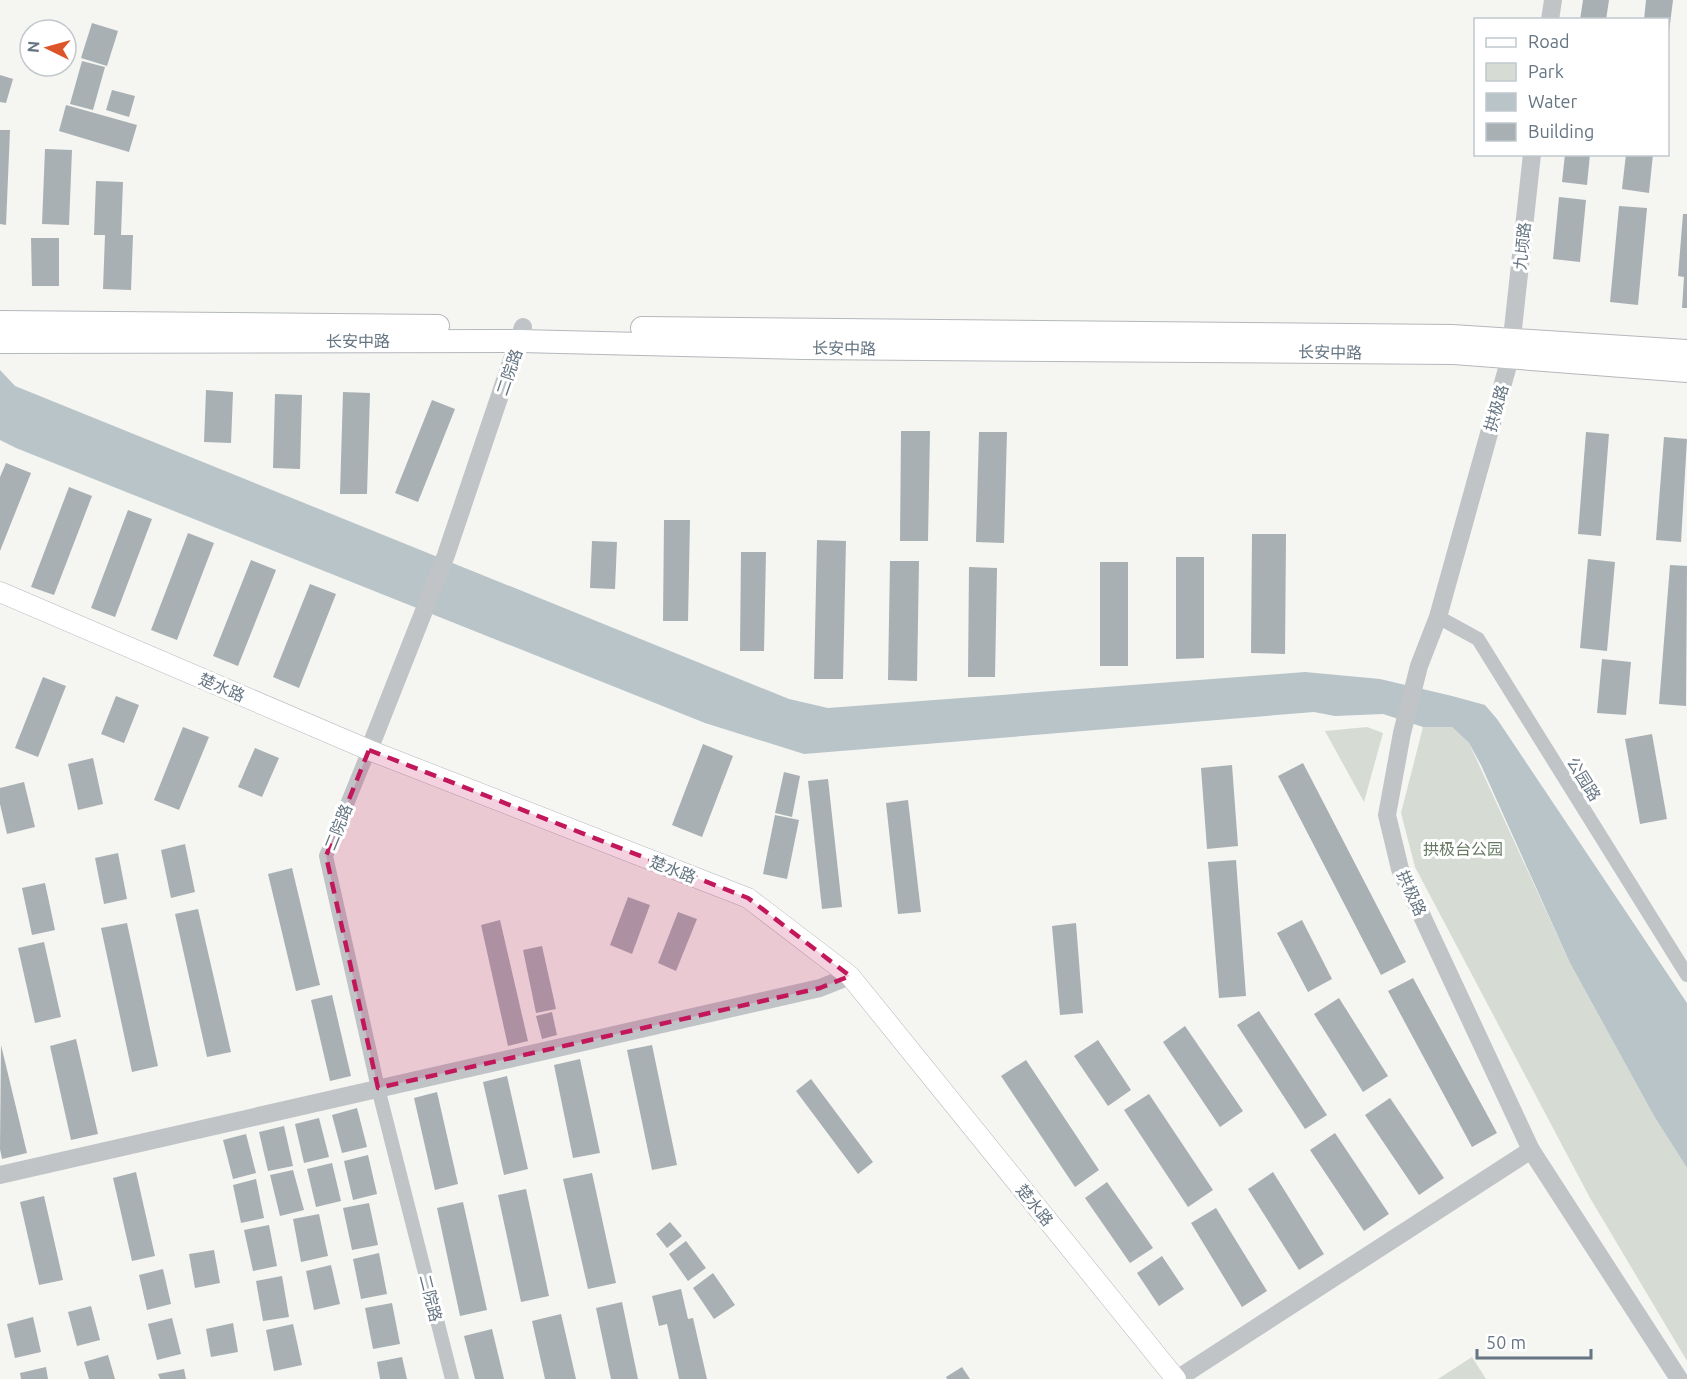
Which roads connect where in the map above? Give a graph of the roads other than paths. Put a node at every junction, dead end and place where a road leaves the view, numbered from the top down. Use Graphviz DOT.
graph roads {
  1 [pos="1553,0"];
  2 [pos="1550,18"];
  3 [pos="1532,156"];
  4 [pos="521,334"];
  5 [pos="3,335"];
  6 [pos="1511,348"];
  7 [pos="1687,351"];
  8 [pos="1687,371"];
  9 [pos="0,592"];
  10 [pos="1438,617"];
  11 [pos="369,750"];
  12 [pos="1687,975"];
  13 [pos="850,976"];
  14 [pos="378,1088"];
  15 [pos="1531,1150"];
  16 [pos="0,1175"];
  17 [pos="452,1379"];
  18 [pos="1177,1379"];
  19 [pos="1679,1379"];
  1 -- 2 [label="street"];
  3 -- 6 [label="street, 九顷路"];
  4 -- 5 [label="main road, 长安中路"];
  4 -- 6 [label="main road, 长安中路"];
  4 -- 11 [label="street, 二院路"];
  6 -- 7 [label="main road, 长安中路"];
  6 -- 8 [label="main road, 长安中路"];
  6 -- 10 [label="street, 拱极路"];
  9 -- 11 [label="main road, 楚水路"];
  10 -- 12 [label="street, 公园路"];
  10 -- 15 [label="street, 拱极路"];
  11 -- 13 [label="main road, 楚水路"];
  11 -- 14 [label="street, 二院路"];
  13 -- 14 [label="street"];
  13 -- 18 [label="main road, 楚水路"];
  14 -- 16 [label="street"];
  14 -- 17 [label="street, 二院路"];
  15 -- 18 [label="street"];
  15 -- 19 [label="street, 拱极路"];
}
